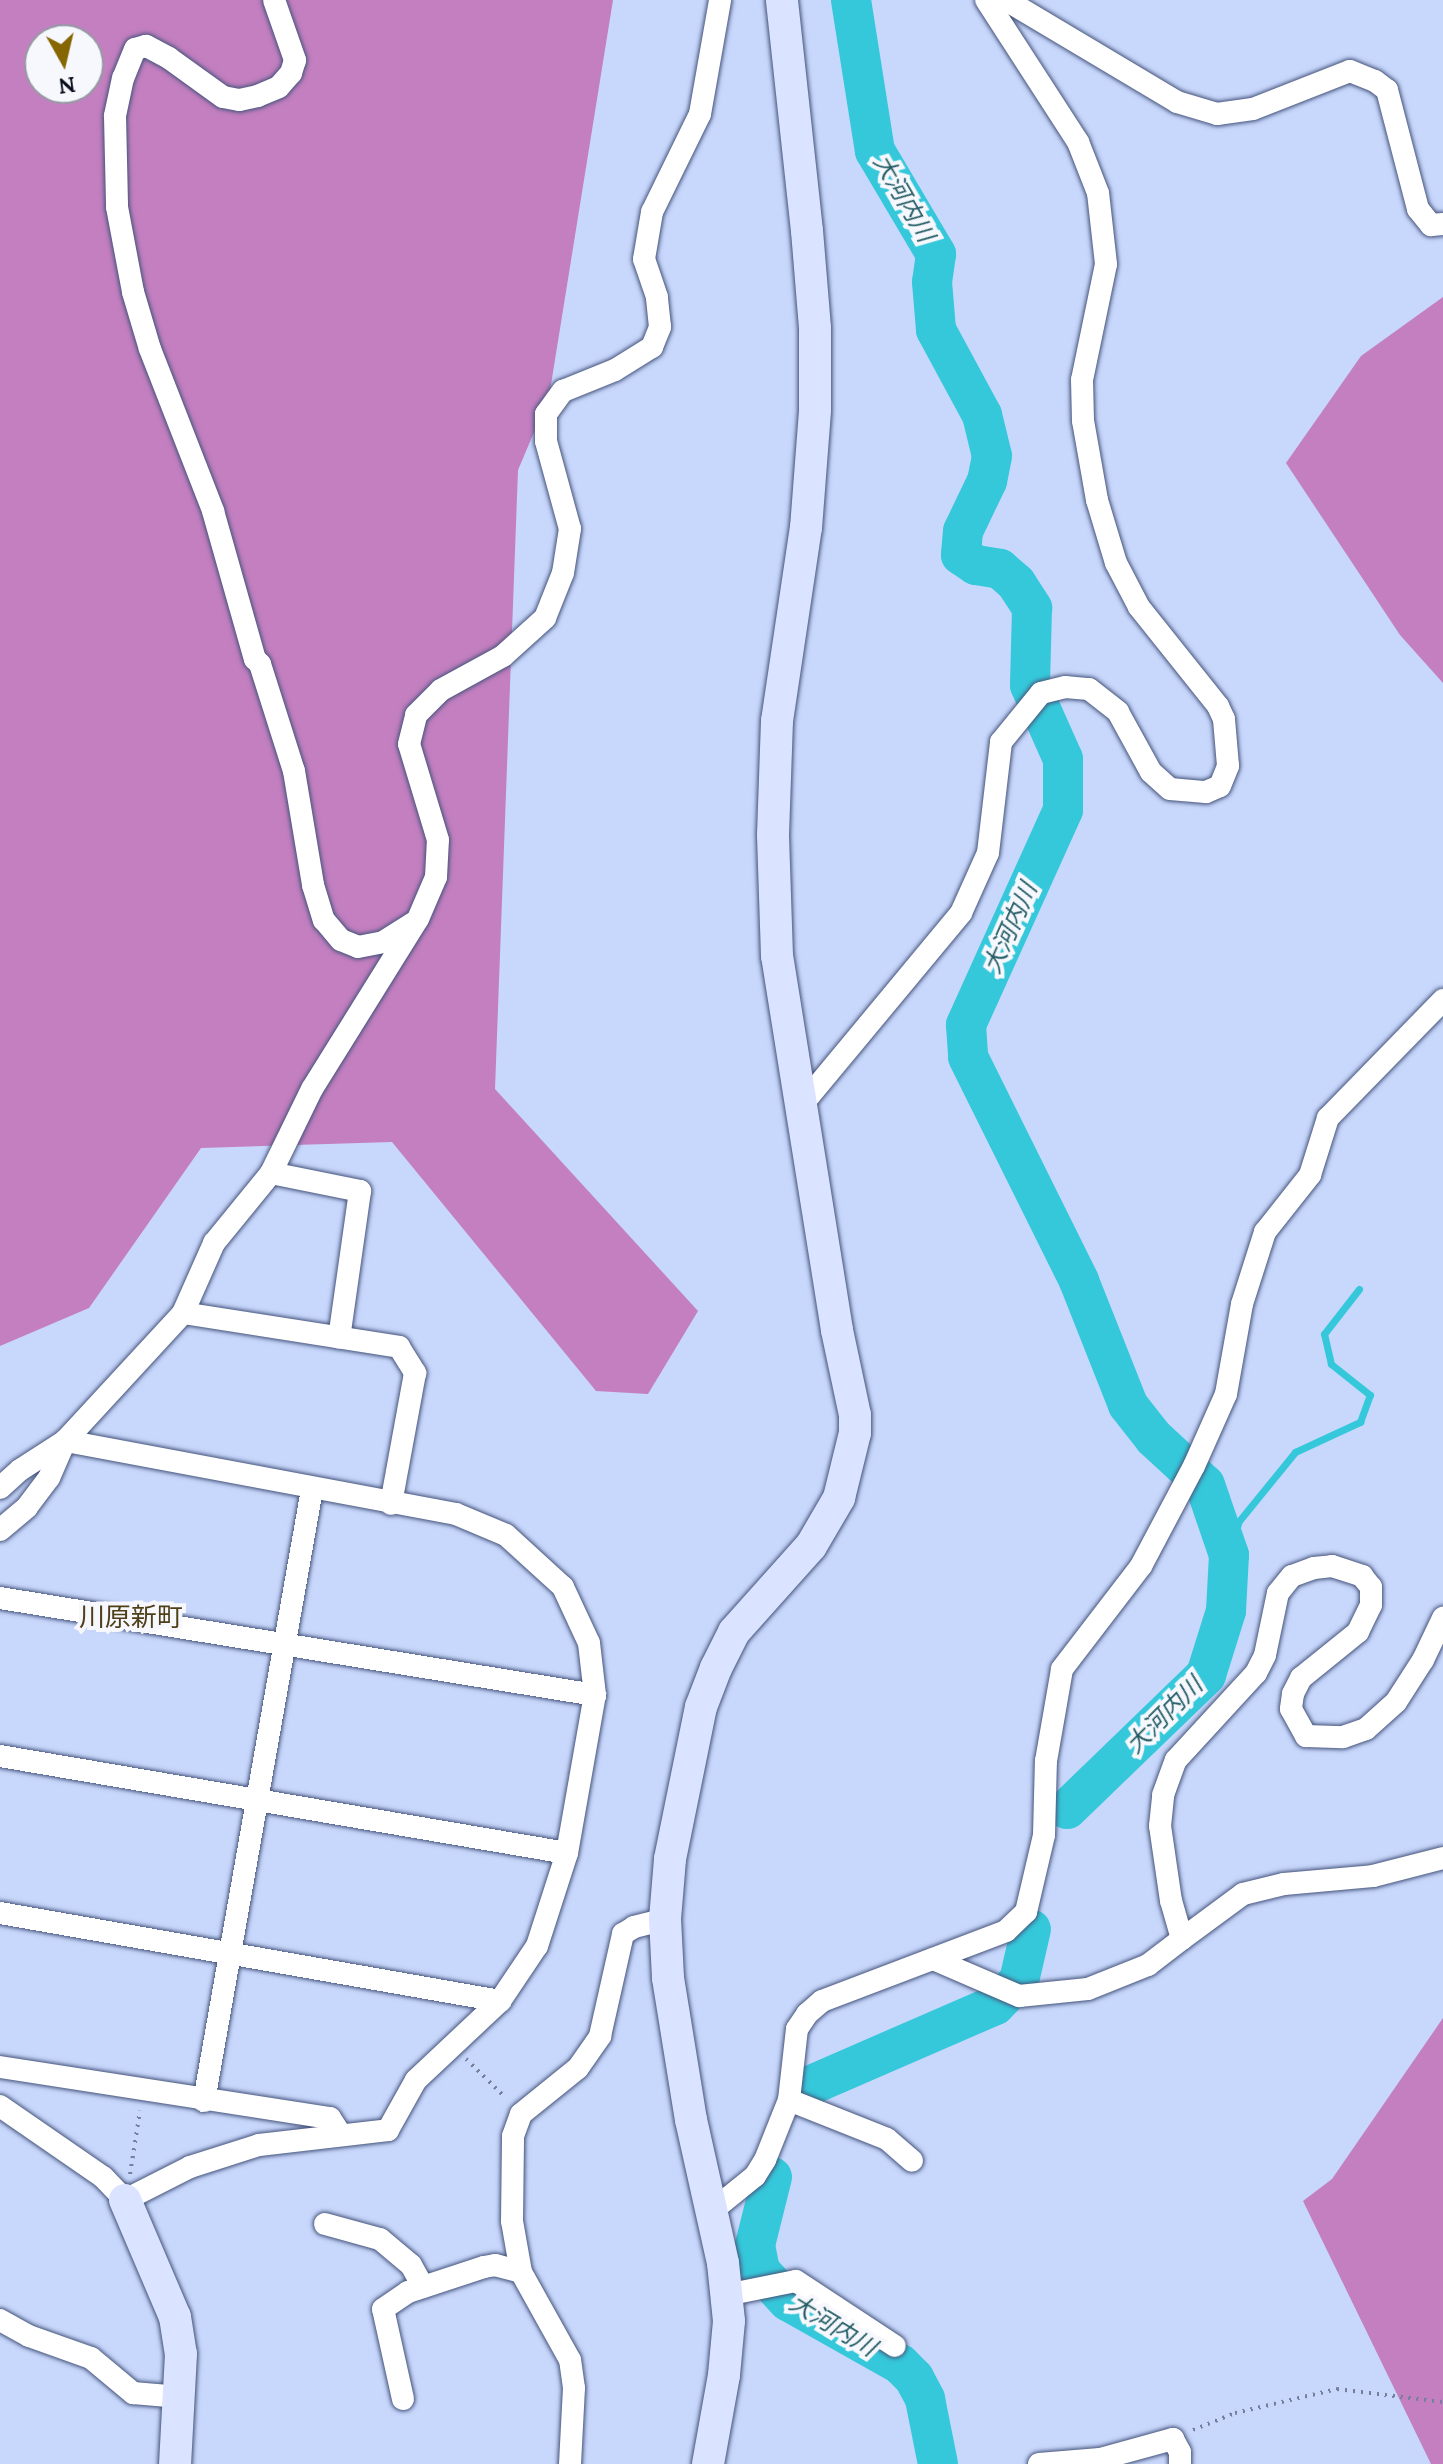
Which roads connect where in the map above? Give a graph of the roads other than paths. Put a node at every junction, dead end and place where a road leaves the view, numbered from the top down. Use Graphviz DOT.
graph roads {
  1 [pos="274,0"];
  2 [pos="720,0"];
  3 [pos="782,0"];
  4 [pos="986,0"];
  5 [pos="1006,0"];
  6 [pos="1443,224"];
  7 [pos="418,919"];
  8 [pos="1443,1000"];
  9 [pos="800,1107"];
  10 [pos="271,1173"];
  11 [pos="183,1313"];
  12 [pos="339,1338"];
  13 [pos="65,1441"];
  14 [pos="0,1488"];
  15 [pos="312,1489"];
  16 [pos="391,1504"];
  17 [pos="0,1530"];
  18 [pos="0,1600"];
  19 [pos="1443,1618"];
  20 [pos="285,1645"];
  21 [pos="595,1695"];
  22 [pos="0,1756"];
  23 [pos="257,1800"];
  24 [pos="567,1853"];
  25 [pos="1443,1858"];
  26 [pos="0,1913"];
  27 [pos="665,1919"];
  28 [pos="1182,1939"];
  29 [pos="230,1954"];
  30 [pos="933,1959"];
  31 [pos="500,2001"];
  32 [pos="0,2067"];
  33 [pos="789,2100"];
  34 [pos="204,2101"];
  35 [pos="0,2106"];
  36 [pos="341,2135"];
  37 [pos="912,2161"];
  38 [pos="125,2200"];
  39 [pos="713,2210"];
  40 [pos="325,2224"];
  41 [pos="521,2272"];
  42 [pos="423,2287"];
  43 [pos="726,2295"];
  44 [pos="0,2320"];
  45 [pos="895,2346"];
  46 [pos="180,2397"];
  47 [pos="403,2399"];
  48 [pos="175,2464"];
  49 [pos="570,2464"];
  50 [pos="708,2464"];
  51 [pos="1039,2464"];
  52 [pos="1180,2464"];
  1 -- 7 [label="street"];
  2 -- 7 [label="street"];
  3 -- 9 [label="street"];
  4 -- 9 [label="street"];
  5 -- 6 [label="street"];
  7 -- 10 [label="street"];
  8 -- 30 [label="street"];
  9 -- 27 [label="street"];
  10 -- 11 [label="street"];
  10 -- 12 [label="street"];
  11 -- 12 [label="street"];
  11 -- 13 [label="street"];
  12 -- 16 [label="street"];
  13 -- 14 [label="street"];
  13 -- 15 [label="street"];
  13 -- 17 [label="street"];
  15 -- 16 [label="street"];
  15 -- 20 [label="street"];
  16 -- 21 [label="street"];
  18 -- 20 [label="street"];
  19 -- 28 [label="street"];
  20 -- 21 [label="street"];
  20 -- 23 [label="street"];
  21 -- 24 [label="street"];
  22 -- 23 [label="street"];
  23 -- 24 [label="street"];
  23 -- 29 [label="street"];
  24 -- 31 [label="street"];
  25 -- 28 [label="street"];
  26 -- 29 [label="street"];
  27 -- 39 [label="street"];
  27 -- 41 [label="street"];
  28 -- 30 [label="street"];
  29 -- 31 [label="street"];
  29 -- 34 [label="street"];
  30 -- 33 [label="street"];
  31 -- 36 [label="street"];
  32 -- 34 [label="street"];
  33 -- 37 [label="street"];
  33 -- 39 [label="street"];
  34 -- 36 [label="street"];
  35 -- 38 [label="street"];
  36 -- 38 [label="street"];
  38 -- 46 [label="street"];
  39 -- 43 [label="street"];
  40 -- 42 [label="street"];
  41 -- 42 [label="street"];
  41 -- 49 [label="street"];
  42 -- 47 [label="street"];
  43 -- 45 [label="street"];
  43 -- 50 [label="street"];
  44 -- 46 [label="street"];
  46 -- 48 [label="street"];
  51 -- 52 [label="street"];
}
